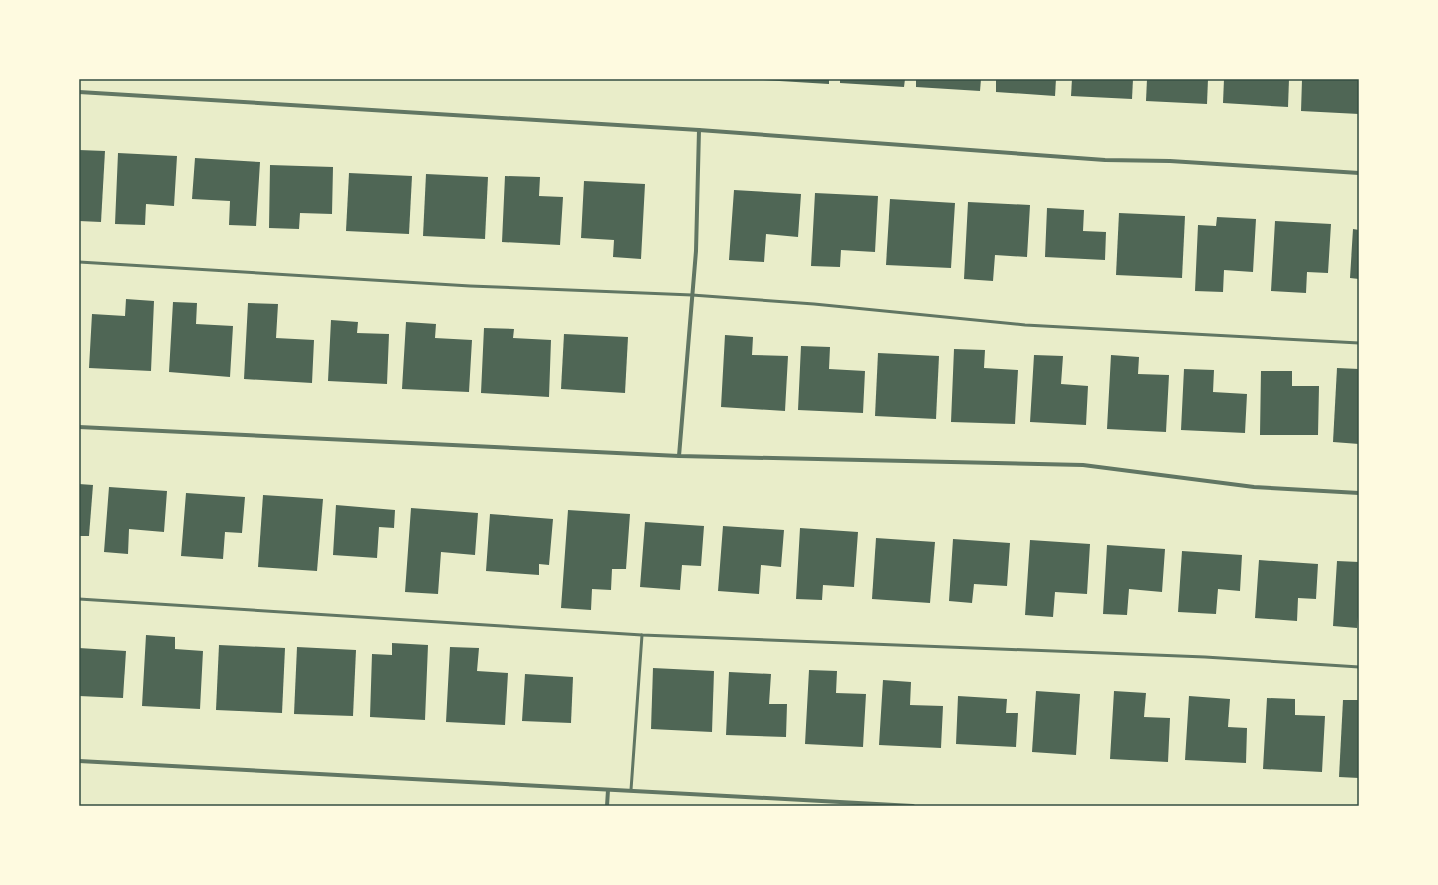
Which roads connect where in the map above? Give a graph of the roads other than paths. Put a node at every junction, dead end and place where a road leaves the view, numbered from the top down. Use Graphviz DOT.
graph roads {
  1 [pos="79,92"];
  2 [pos="699,130"];
  3 [pos="1359,173"];
  4 [pos="79,262"];
  5 [pos="692,295"];
  6 [pos="1359,343"];
  7 [pos="79,427"];
  8 [pos="679,456"];
  9 [pos="1359,493"];
  10 [pos="79,599"];
  11 [pos="642,635"];
  12 [pos="1359,667"];
  13 [pos="79,761"];
  14 [pos="608,790"];
  15 [pos="632,790"];
  16 [pos="607,806"];
  17 [pos="914,806"];
  1 -- 2 [label="street"];
  2 -- 3 [label="street"];
  2 -- 5 [label="street"];
  4 -- 5 [label="lane"];
  5 -- 6 [label="lane"];
  5 -- 8 [label="street"];
  7 -- 8 [label="street"];
  8 -- 9 [label="street"];
  10 -- 11 [label="lane"];
  11 -- 12 [label="lane"];
  11 -- 15 [label="lane"];
  13 -- 14 [label="street"];
  14 -- 15 [label="street"];
  14 -- 16 [label="street"];
  15 -- 17 [label="street"];
}
